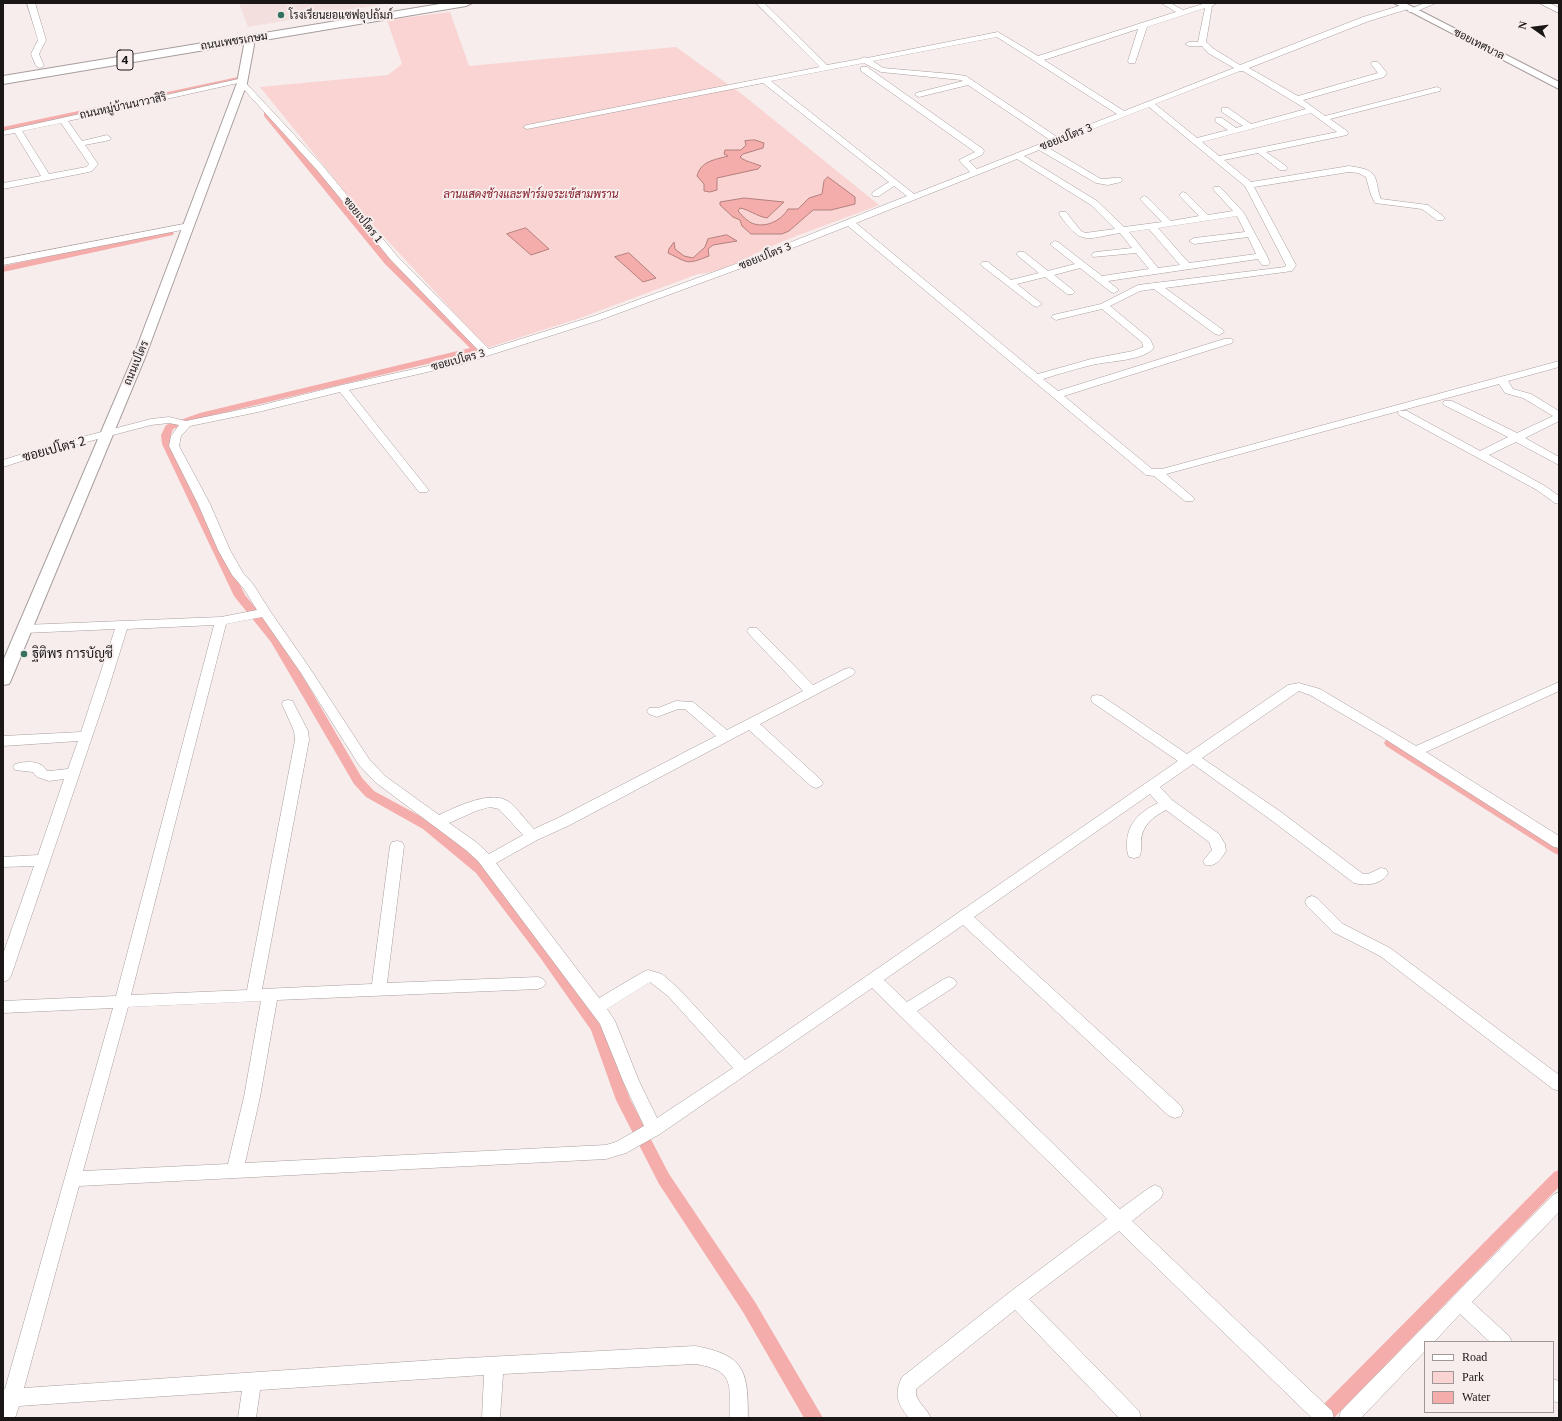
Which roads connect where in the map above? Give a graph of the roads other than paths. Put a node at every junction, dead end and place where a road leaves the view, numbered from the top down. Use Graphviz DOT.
graph roads {
  1 [pos="31,3"];
  2 [pos="416,3"];
  3 [pos="466,3"];
  4 [pos="760,3"];
  5 [pos="1165,3"];
  6 [pos="1432,3"];
  7 [pos="1544,3"];
  8 [pos="1211,4"];
  9 [pos="1405,6"];
  10 [pos="1559,11"];
  11 [pos="1183,13"];
  12 [pos="1143,26"];
  13 [pos="245,35"];
  14 [pos="1189,44"];
  15 [pos="1203,44"];
  16 [pos="864,59"];
  17 [pos="1038,59"];
  18 [pos="853,61"];
  19 [pos="1132,61"];
  20 [pos="1375,64"];
  21 [pos="40,66"];
  22 [pos="824,67"];
  23 [pos="1243,68"];
  24 [pos="3,72"];
  25 [pos="1274,75"];
  26 [pos="1262,78"];
  27 [pos="3,80"];
  28 [pos="764,80"];
  29 [pos="970,82"];
  30 [pos="242,83"];
  31 [pos="1559,86"];
  32 [pos="1437,88"];
  33 [pos="919,95"];
  34 [pos="1297,100"];
  35 [pos="1150,104"];
  36 [pos="1225,110"];
  37 [pos="1312,110"];
  38 [pos="1123,114"];
  39 [pos="1326,118"];
  40 [pos="63,119"];
  41 [pos="1219,120"];
  42 [pos="527,127"];
  43 [pos="1250,127"];
  44 [pos="17,129"];
  45 [pos="1236,131"];
  46 [pos="3,132"];
  47 [pos="107,138"];
  48 [pos="1055,140"];
  49 [pos="1196,141"];
  50 [pos="80,144"];
  51 [pos="1040,147"];
  52 [pos="1260,151"];
  53 [pos="1018,156"];
  54 [pos="1219,159"];
  55 [pos="1283,168"];
  56 [pos="975,172"];
  57 [pos="46,177"];
  58 [pos="1118,180"];
  59 [pos="894,183"];
  60 [pos="1250,185"];
  61 [pos="3,186"];
  62 [pos="1217,189"];
  63 [pos="876,194"];
  64 [pos="1183,195"];
  65 [pos="913,197"];
  66 [pos="1144,199"];
  67 [pos="1240,212"];
  68 [pos="1064,214"];
  69 [pos="1206,218"];
  70 [pos="1440,218"];
  71 [pos="849,222"];
  72 [pos="1168,223"];
  73 [pos="189,226"];
  74 [pos="1151,226"];
  75 [pos="1122,230"];
  76 [pos="1251,234"];
  77 [pos="1194,241"];
  78 [pos="1055,244"];
  79 [pos="1138,250"];
  80 [pos="1021,254"];
  81 [pos="1096,255"];
  82 [pos="1262,256"];
  83 [pos="3,262"];
  84 [pos="985,264"];
  85 [pos="1082,265"];
  86 [pos="1186,266"];
  87 [pos="1268,268"];
  88 [pos="1156,271"];
  89 [pos="1046,274"];
  90 [pos="1099,279"];
  91 [pos="1010,283"];
  92 [pos="1155,285"];
  93 [pos="1114,290"];
  94 [pos="1070,292"];
  95 [pos="1037,304"];
  96 [pos="1104,306"];
  97 [pos="1056,317"];
  98 [pos="1219,332"];
  99 [pos="1228,341"];
  100 [pos="487,353"];
  101 [pos="1559,364"];
  102 [pos="1520,374"];
  103 [pos="1035,378"];
  104 [pos="1501,379"];
  105 [pos="342,388"];
  106 [pos="1056,395"];
  107 [pos="1527,396"];
  108 [pos="1448,403"];
  109 [pos="1403,413"];
  110 [pos="1559,416"];
  111 [pos="184,424"];
  112 [pos="105,435"];
  113 [pos="1517,438"];
  114 [pos="1480,455"];
  115 [pos="1559,462"];
  116 [pos="3,464"];
  117 [pos="1157,473"];
  118 [pos="423,490"];
  119 [pos="1189,499"];
  120 [pos="1559,501"];
  121 [pos="260,614"];
  122 [pos="221,621"];
  123 [pos="122,625"];
  124 [pos="24,629"];
  125 [pos="753,631"];
  126 [pos="849,672"];
  127 [pos="3,680"];
  128 [pos="1559,686"];
  129 [pos="812,691"];
  130 [pos="1097,699"];
  131 [pos="288,704"];
  132 [pos="654,711"];
  133 [pos="750,723"];
  134 [pos="85,736"];
  135 [pos="725,736"];
  136 [pos="3,741"];
  137 [pos="1415,752"];
  138 [pos="1189,759"];
  139 [pos="20,767"];
  140 [pos="72,773"];
  141 [pos="816,783"];
  142 [pos="1151,786"];
  143 [pos="1167,804"];
  144 [pos="438,822"];
  145 [pos="532,836"];
  146 [pos="1558,842"];
  147 [pos="396,846"];
  148 [pos="1134,853"];
  149 [pos="42,860"];
  150 [pos="1210,861"];
  151 [pos="3,862"];
  152 [pos="487,862"];
  153 [pos="1381,873"];
  154 [pos="1312,902"];
  155 [pos="963,916"];
  156 [pos="3,976"];
  157 [pos="874,980"];
  158 [pos="538,983"];
  159 [pos="949,983"];
  160 [pos="378,989"];
  161 [pos="253,996"];
  162 [pos="270,996"];
  163 [pos="122,1002"];
  164 [pos="3,1007"];
  165 [pos="597,1008"];
  166 [pos="906,1010"];
  167 [pos="744,1068"];
  168 [pos="1559,1084"];
  169 [pos="1175,1111"];
  170 [pos="651,1131"];
  171 [pos="235,1171"];
  172 [pos="72,1179"];
  173 [pos="1155,1193"];
  174 [pos="1559,1200"];
  175 [pos="1118,1220"];
  176 [pos="1016,1298"];
  177 [pos="1461,1303"];
  178 [pos="1502,1341"];
  179 [pos="494,1366"];
  180 [pos="252,1382"];
  181 [pos="7,1398"];
  182 [pos="6,1418"];
  183 [pos="247,1418"];
  184 [pos="491,1418"];
  185 [pos="739,1418"];
  186 [pos="922,1418"];
  187 [pos="1132,1418"];
  188 [pos="1325,1418"];
  189 [pos="1348,1418"];
  1 -- 21 [label="street"];
  2 -- 13 [label="main road, ถนนเพชรเกษม / 4"];
  3 -- 13 [label="main road, ถนนเพชรเกษม / 4"];
  4 -- 22 [label="street"];
  5 -- 11 [label="street"];
  6 -- 9 [label="street, ซอยเปโตร 3"];
  7 -- 10 [label="street"];
  8 -- 11 [label="street"];
  8 -- 15 [label="street"];
  9 -- 23 [label="street, ซอยเปโตร 3"];
  9 -- 31 [label="street, ซอยเทศบาล"];
  11 -- 12 [label="street"];
  12 -- 17 [label="street"];
  12 -- 19 [label="street"];
  13 -- 21 [label="main road, ถนนเพชรเกษม / 4"];
  13 -- 27 [label="main road, ถนนเพชรเกษม / 4"];
  13 -- 30 [label="street, ถนนเปโตร"];
  14 -- 15 [label="street"];
  15 -- 23 [label="street"];
  16 -- 17 [label="street"];
  16 -- 18 [label="street"];
  16 -- 29 [label="street"];
  17 -- 38 [label="street"];
  18 -- 22 [label="street"];
  18 -- 56 [label="street"];
  20 -- 34 [label="street"];
  21 -- 24 [label="main road, ถนนเพชรเกษม / 4"];
  22 -- 28 [label="street"];
  23 -- 26 [label="street"];
  23 -- 35 [label="street, ซอยเปโตร 3"];
  25 -- 26 [label="street"];
  26 -- 34 [label="street"];
  28 -- 42 [label="street"];
  28 -- 59 [label="street"];
  29 -- 33 [label="street"];
  29 -- 48 [label="street"];
  30 -- 40 [label="street, ถนนหมู่บ้านนาวาสิริ"];
  30 -- 73 [label="street, ถนนเปโตร"];
  30 -- 100 [label="street, ซอยเปโตร 1"];
  32 -- 39 [label="street"];
  34 -- 37 [label="street"];
  35 -- 38 [label="street, ซอยเปโตร 3"];
  35 -- 49 [label="street"];
  36 -- 43 [label="street"];
  37 -- 39 [label="street"];
  37 -- 43 [label="street"];
  38 -- 48 [label="street, ซอยเปโตร 3"];
  39 -- 52 [label="street"];
  40 -- 44 [label="street, ถนนหมู่บ้านนาวาสิริ"];
  40 -- 50 [label="street"];
  41 -- 45 [label="street"];
  43 -- 45 [label="street"];
  44 -- 46 [label="street, ถนนหมู่บ้านนาวาสิริ"];
  44 -- 57 [label="street"];
  45 -- 49 [label="street"];
  47 -- 50 [label="street"];
  48 -- 51 [label="street, ซอยเปโตร 3"];
  49 -- 54 [label="street"];
  50 -- 57 [label="street"];
  51 -- 53 [label="street, ซอยเปโตร 3"];
  51 -- 58 [label="street"];
  52 -- 54 [label="street"];
  52 -- 55 [label="street"];
  53 -- 56 [label="street, ซอยเปโตร 3"];
  53 -- 75 [label="street"];
  54 -- 60 [label="street"];
  56 -- 65 [label="street, ซอยเปโตร 3"];
  57 -- 61 [label="street"];
  59 -- 63 [label="street"];
  59 -- 65 [label="street"];
  60 -- 70 [label="street"];
  60 -- 92 [label="street"];
  62 -- 67 [label="street"];
  64 -- 69 [label="street"];
  65 -- 71 [label="street, ซอยเปโตร 3"];
  66 -- 72 [label="street"];
  67 -- 69 [label="street"];
  67 -- 76 [label="street"];
  68 -- 75 [label="street"];
  69 -- 72 [label="street"];
  71 -- 100 [label="street, ซอยเปโตร 3"];
  71 -- 103 [label="street"];
  72 -- 74 [label="street"];
  73 -- 83 [label="street"];
  73 -- 112 [label="street, ถนนเปโตร"];
  74 -- 75 [label="street"];
  74 -- 86 [label="street"];
  75 -- 79 [label="street"];
  76 -- 77 [label="street"];
  76 -- 82 [label="street"];
  78 -- 85 [label="street"];
  79 -- 81 [label="street"];
  79 -- 88 [label="street"];
  80 -- 89 [label="street"];
  82 -- 86 [label="street"];
  82 -- 87 [label="street"];
  84 -- 91 [label="street"];
  85 -- 89 [label="street"];
  85 -- 90 [label="street"];
  86 -- 88 [label="street"];
  88 -- 90 [label="street"];
  89 -- 91 [label="street"];
  89 -- 94 [label="street"];
  90 -- 93 [label="street"];
  91 -- 95 [label="street"];
  92 -- 96 [label="street"];
  92 -- 98 [label="street"];
  96 -- 97 [label="street"];
  96 -- 103 [label="street"];
  99 -- 106 [label="street"];
  100 -- 105 [label="street, ซอยเปโตร 3"];
  101 -- 102 [label="street"];
  102 -- 104 [label="street"];
  102 -- 107 [label="street"];
  103 -- 106 [label="street"];
  104 -- 107 [label="street"];
  104 -- 117 [label="street"];
  105 -- 111 [label="street, ซอยเปโตร 3"];
  105 -- 118 [label="street"];
  106 -- 117 [label="street"];
  107 -- 110 [label="street"];
  108 -- 113 [label="street"];
  109 -- 114 [label="street"];
  110 -- 113 [label="street"];
  111 -- 112 [label="street, ซอยเปโตร 3"];
  111 -- 121 [label="street"];
  112 -- 116 [label="street, ซอยเปโตร 2"];
  112 -- 124 [label="street, ถนนเปโตร"];
  113 -- 114 [label="street"];
  113 -- 115 [label="street"];
  114 -- 120 [label="street"];
  117 -- 119 [label="street"];
  121 -- 122 [label="street"];
  121 -- 144 [label="street"];
  122 -- 123 [label="street"];
  122 -- 163 [label="street"];
  123 -- 124 [label="street"];
  123 -- 134 [label="street"];
  124 -- 127 [label="street, ถนนเปโตร"];
  125 -- 129 [label="street"];
  126 -- 129 [label="street"];
  128 -- 137 [label="street"];
  129 -- 133 [label="street"];
  130 -- 138 [label="street"];
  131 -- 161 [label="street"];
  132 -- 135 [label="street"];
  133 -- 135 [label="street"];
  133 -- 141 [label="street"];
  134 -- 136 [label="street"];
  134 -- 140 [label="street"];
  135 -- 145 [label="street"];
  137 -- 138 [label="street"];
  137 -- 146 [label="street"];
  138 -- 142 [label="street"];
  138 -- 153 [label="street"];
  139 -- 140 [label="street"];
  140 -- 149 [label="street"];
  142 -- 143 [label="street"];
  142 -- 155 [label="street"];
  143 -- 148 [label="street"];
  143 -- 150 [label="street"];
  144 -- 145 [label="street"];
  144 -- 152 [label="street"];
  145 -- 152 [label="street"];
  147 -- 160 [label="street"];
  149 -- 151 [label="street"];
  149 -- 156 [label="street"];
  152 -- 165 [label="street"];
  154 -- 168 [label="street"];
  155 -- 157 [label="street"];
  155 -- 169 [label="street"];
  157 -- 166 [label="street"];
  157 -- 167 [label="street"];
  158 -- 160 [label="street"];
  159 -- 166 [label="street"];
  160 -- 162 [label="street"];
  161 -- 162 [label="street"];
  161 -- 163 [label="street"];
  162 -- 171 [label="street"];
  163 -- 164 [label="street"];
  163 -- 172 [label="street"];
  165 -- 167 [label="street"];
  165 -- 170 [label="street"];
  166 -- 175 [label="street"];
  167 -- 170 [label="street"];
  170 -- 171 [label="street"];
  171 -- 172 [label="street"];
  172 -- 181 [label="street"];
  173 -- 175 [label="street"];
  174 -- 177 [label="street"];
  175 -- 176 [label="street"];
  175 -- 188 [label="street"];
  176 -- 186 [label="street"];
  176 -- 187 [label="street"];
  177 -- 178 [label="street"];
  177 -- 189 [label="street"];
  179 -- 180 [label="street"];
  179 -- 184 [label="street"];
  179 -- 185 [label="street"];
  180 -- 181 [label="street"];
  180 -- 183 [label="street"];
  181 -- 182 [label="street"];
}
